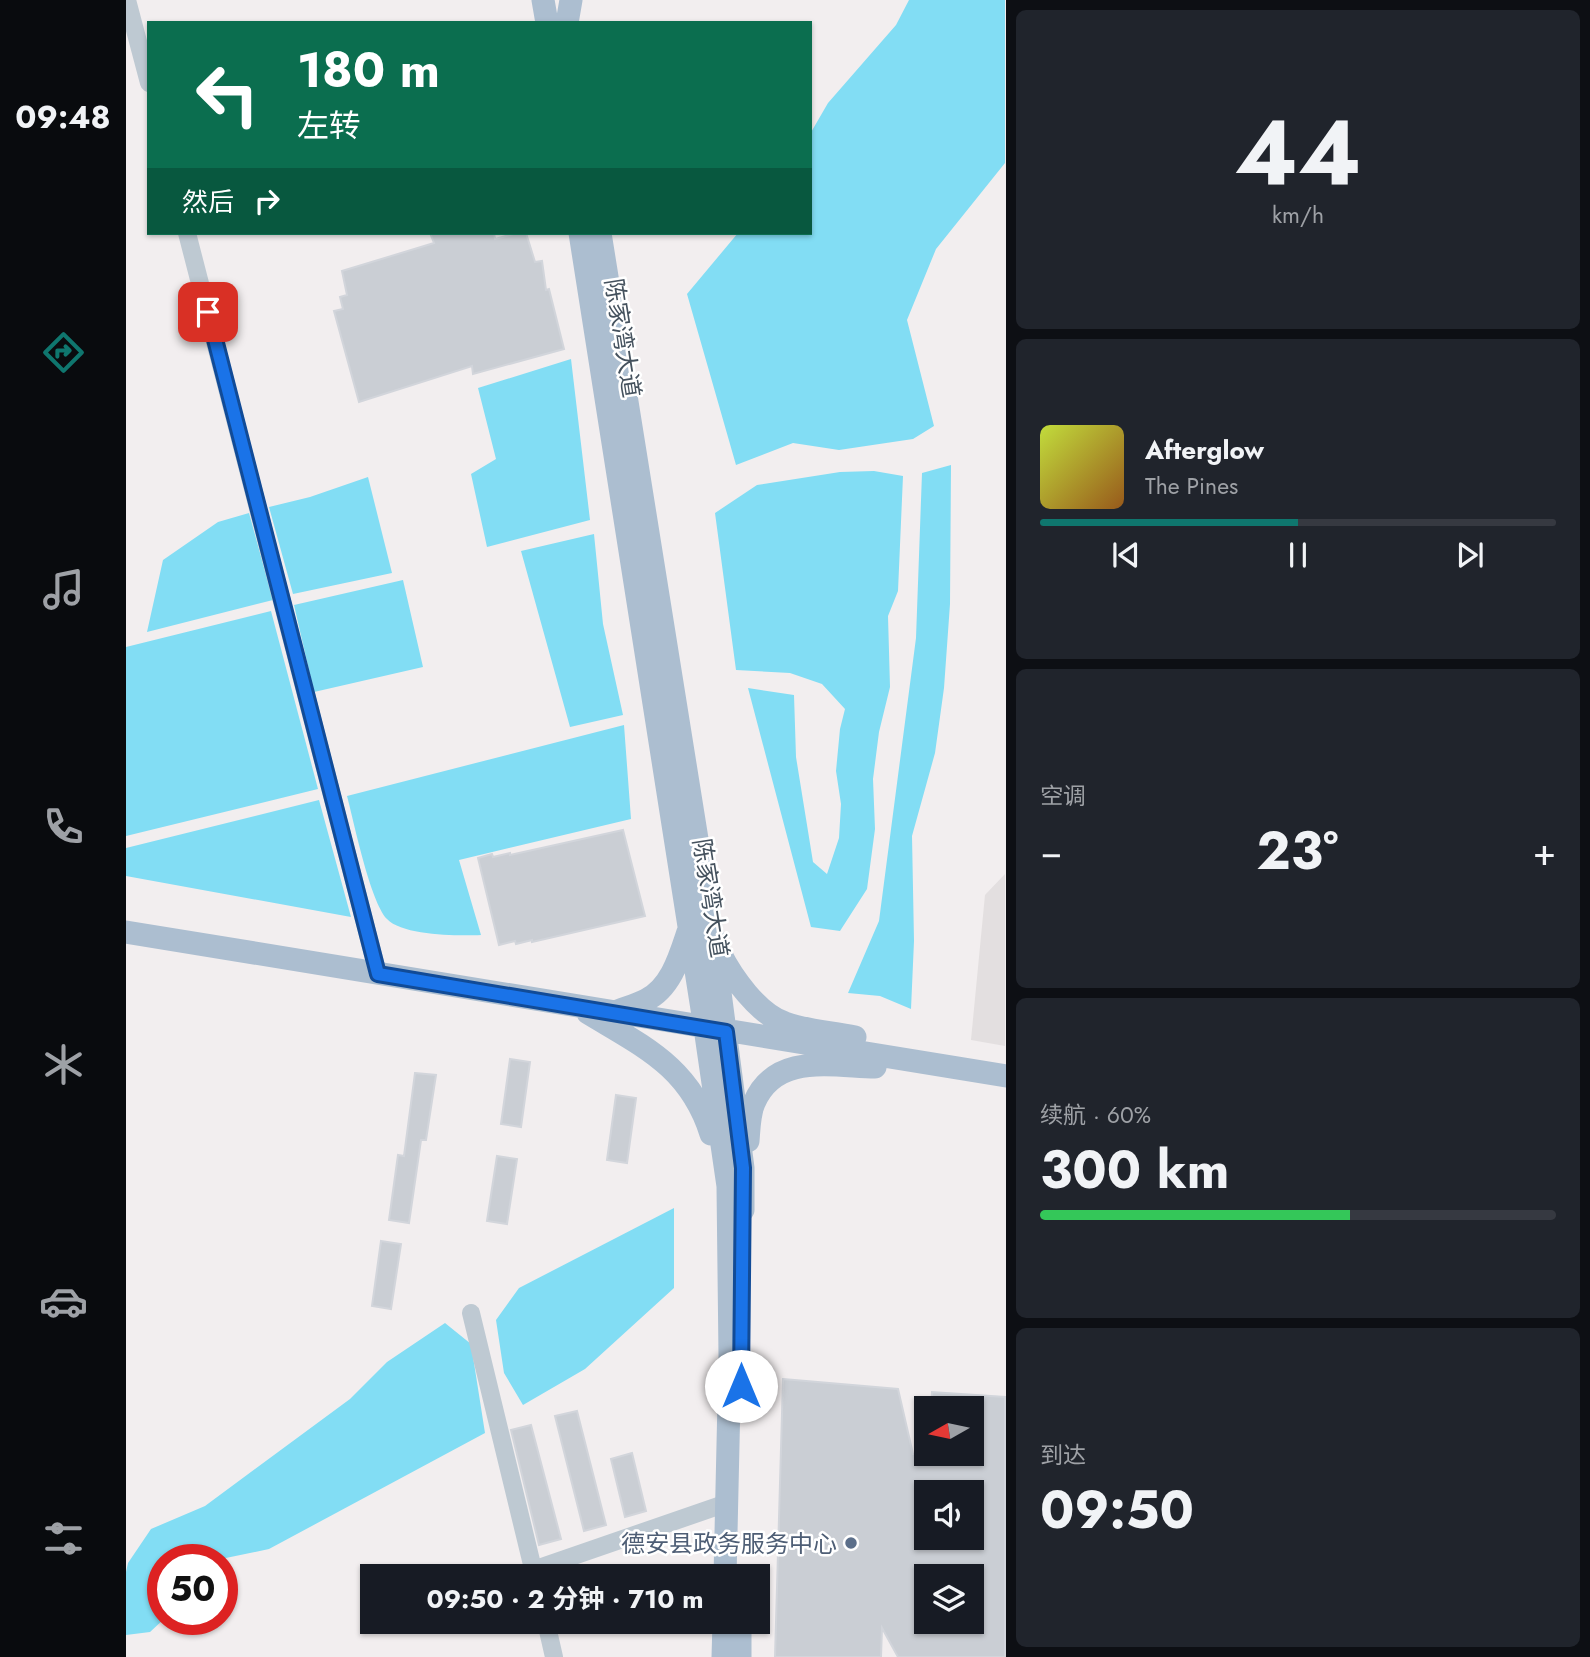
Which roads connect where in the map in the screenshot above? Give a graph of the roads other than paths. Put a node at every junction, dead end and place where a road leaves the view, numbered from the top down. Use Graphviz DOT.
graph roads {
  1 [pos="127,0"];
  2 [pos="543,0"];
  3 [pos="563,13"];
  4 [pos="147,75"];
  5 [pos="188,235"];
  6 [pos="580,235"];
  7 [pos="600,235"];
  8 [pos="689,929"];
  9 [pos="126,932"];
  10 [pos="713,939"];
  11 [pos="378,974"];
  12 [pos="579,1007"];
  13 [pos="612,1013"];
  14 [pos="716,1030"];
  15 [pos="958,1068"];
  16 [pos="1006,1076"];
  17 [pos="743,1168"];
  18 [pos="727,1186"];
  19 [pos="471,1313"];
  20 [pos="727,1503"];
  21 [pos="532,1564"];
  22 [pos="559,1564"];
  23 [pos="725,1564"];
  24 [pos="740,1564"];
  25 [pos="549,1634"];
  26 [pos="724,1634"];
  27 [pos="740,1634"];
  28 [pos="554,1657"];
  29 [pos="723,1657"];
  30 [pos="740,1657"];
  1 -- 4 [label="street"];
  2 -- 3 [label="main road"];
  5 -- 11 [label="street"];
  6 -- 8 [label="main road, 陈家湾大道"];
  7 -- 10 [label="main road, 陈家湾大道"];
  8 -- 13 [label="main road"];
  8 -- 14 [label="main road, 陈家湾大道"];
  9 -- 11 [label="main road"];
  10 -- 14 [label="main road, 陈家湾大道"];
  10 -- 15 [label="main road"];
  11 -- 12 [label="main road"];
  12 -- 13 [label="main road"];
  12 -- 18 [label="main road"];
  13 -- 14 [label="main road"];
  14 -- 15 [label="main road"];
  14 -- 17 [label="main road, 陈家湾大道"];
  14 -- 18 [label="main road, 陈家湾大道"];
  15 -- 16 [label="main road"];
  15 -- 17 [label="main road"];
  17 -- 24 [label="main road, 陈家湾大道"];
  18 -- 20 [label="main road, 陈家湾大道"];
  19 -- 21 [label="street"];
  20 -- 22 [label="street"];
  20 -- 23 [label="main road, 陈家湾大道"];
  25 -- 28 [label="street"];
  26 -- 29 [label="main road"];
  27 -- 30 [label="main road"];
}
